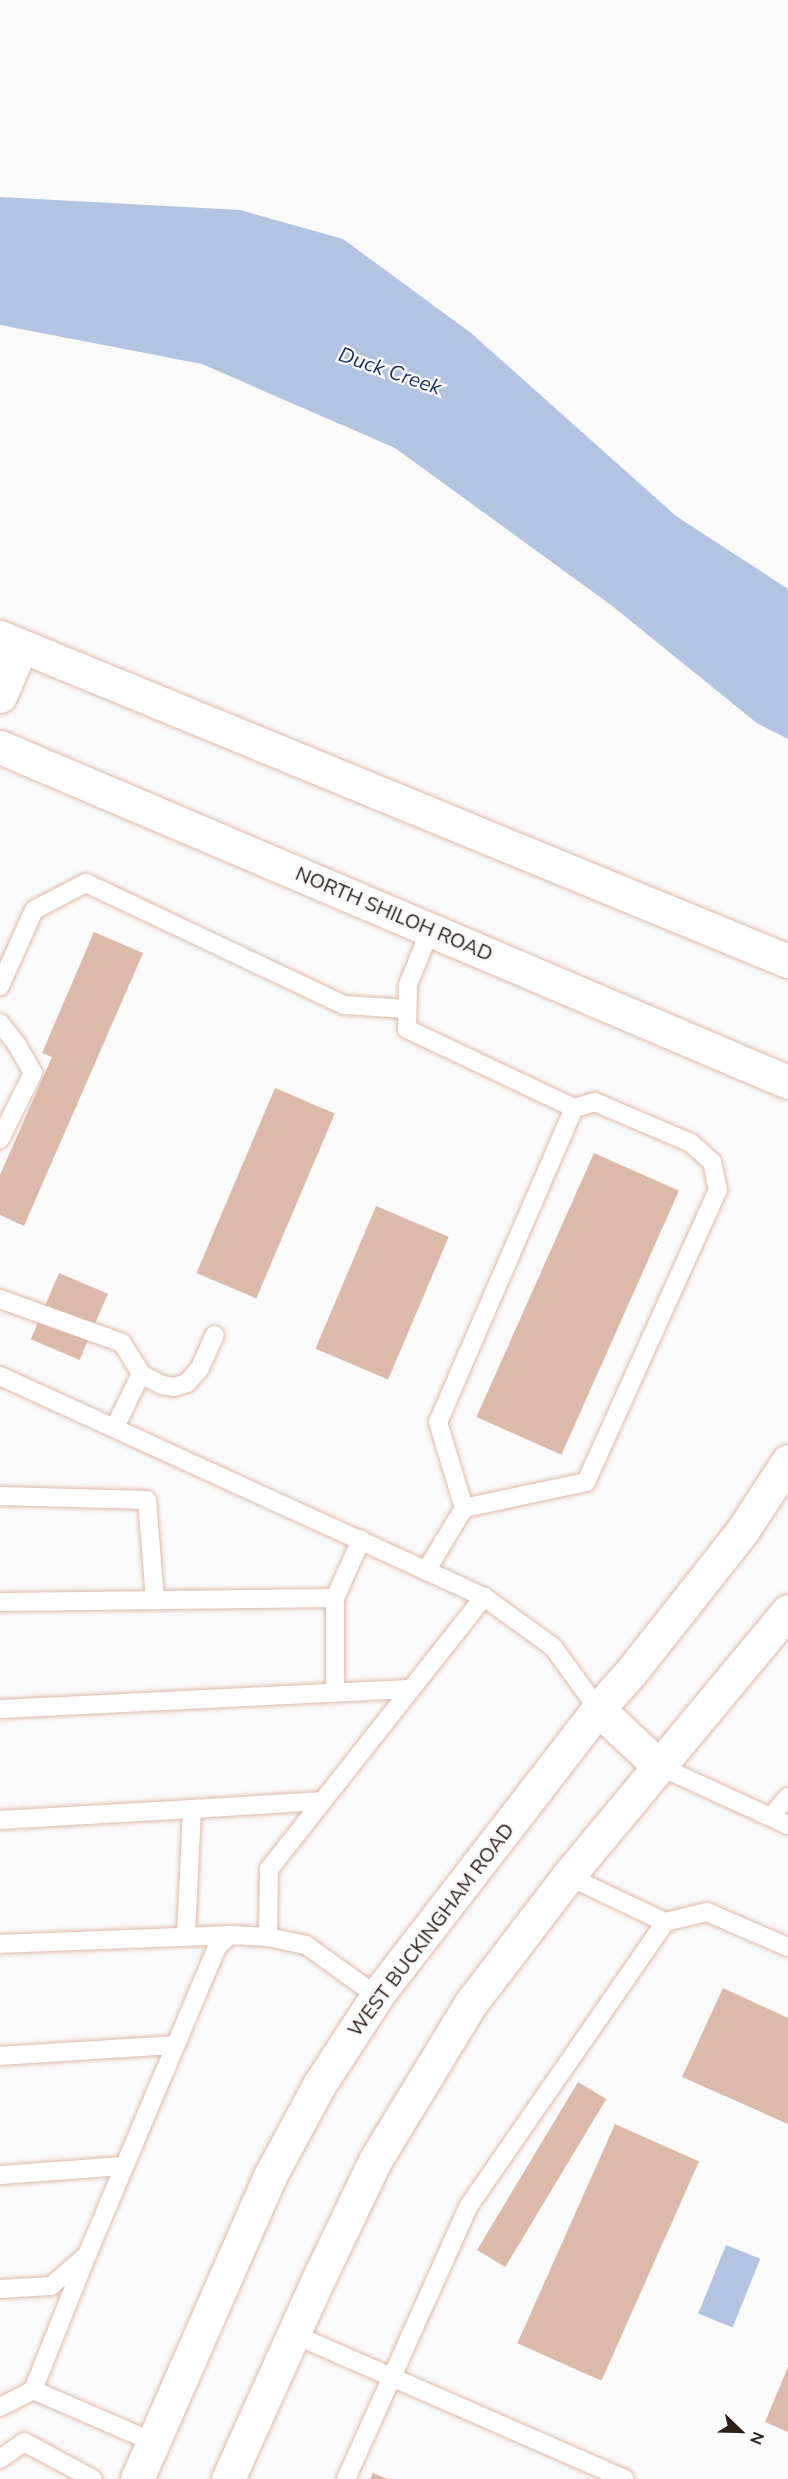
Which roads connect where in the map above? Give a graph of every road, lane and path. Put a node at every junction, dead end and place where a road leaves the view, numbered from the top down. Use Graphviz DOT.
graph roads {
  1 [pos="11,642"];
  2 [pos="0,696"];
  3 [pos="0,747"];
  4 [pos="430,930"];
  5 [pos="788,961"];
  6 [pos="0,986"];
  7 [pos="407,1010"];
  8 [pos="0,1023"];
  9 [pos="788,1082"];
  10 [pos="574,1108"];
  11 [pos="0,1139"];
  12 [pos="0,1299"];
  13 [pos="215,1335"];
  14 [pos="141,1374"];
  15 [pos="0,1376"];
  16 [pos="115,1427"];
  17 [pos="788,1461"];
  18 [pos="0,1496"];
  19 [pos="464,1508"];
  20 [pos="361,1540"];
  21 [pos="426,1571"];
  22 [pos="484,1597"];
  23 [pos="335,1598"];
  24 [pos="155,1600"];
  25 [pos="0,1602"];
  26 [pos="788,1611"];
  27 [pos="411,1689"];
  28 [pos="335,1692"];
  29 [pos="0,1709"];
  30 [pos="598,1709"];
  31 [pos="659,1766"];
  32 [pos="788,1797"];
  33 [pos="323,1801"];
  34 [pos="192,1809"];
  35 [pos="771,1817"];
  36 [pos="0,1820"];
  37 [pos="788,1825"];
  38 [pos="568,1876"];
  39 [pos="665,1922"];
  40 [pos="230,1935"];
  41 [pos="186,1936"];
  42 [pos="268,1937"];
  43 [pos="0,1944"];
  44 [pos="788,1947"];
  45 [pos="377,1996"];
  46 [pos="176,2045"];
  47 [pos="0,2056"];
  48 [pos="124,2166"];
  49 [pos="0,2175"];
  50 [pos="87,2255"];
  51 [pos="0,2289"];
  52 [pos="293,2334"];
  53 [pos="390,2378"];
  54 [pos="33,2391"];
  55 [pos="0,2407"];
  56 [pos="153,2442"];
  57 [pos="0,2459"];
  58 [pos="93,2479"];
  59 [pos="137,2479"];
  60 [pos="228,2479"];
  61 [pos="346,2479"];
  62 [pos="626,2479"];
  1 -- 2 [label="main road"];
  1 -- 5 [label="main road"];
  3 -- 4 [label="main road, NORTH SHILOH ROAD"];
  4 -- 7 [label="lane"];
  4 -- 9 [label="main road, NORTH SHILOH ROAD"];
  6 -- 7 [label="lane"];
  7 -- 10 [label="lane"];
  8 -- 11 [label="lane"];
  10 -- 19 [label="lane"];
  10 -- 19 [label="lane"];
  12 -- 14 [label="lane"];
  13 -- 14 [label="lane"];
  14 -- 16 [label="lane"];
  15 -- 16 [label="lane"];
  16 -- 20 [label="lane"];
  17 -- 30 [label="main road, WEST BUCKINGHAM ROAD"];
  18 -- 24 [label="lane"];
  19 -- 21 [label="lane"];
  20 -- 21 [label="lane"];
  20 -- 23 [label="lane"];
  21 -- 22 [label="lane"];
  22 -- 27 [label="lane"];
  22 -- 30 [label="lane"];
  23 -- 24 [label="lane"];
  23 -- 28 [label="lane"];
  24 -- 25 [label="lane"];
  26 -- 31 [label="main road"];
  27 -- 28 [label="lane"];
  27 -- 33 [label="lane"];
  28 -- 29 [label="lane"];
  30 -- 31 [label="main road"];
  30 -- 45 [label="main road, WEST BUCKINGHAM ROAD"];
  31 -- 35 [label="lane"];
  31 -- 38 [label="main road"];
  32 -- 35 [label="lane"];
  33 -- 34 [label="lane"];
  33 -- 42 [label="lane"];
  34 -- 36 [label="lane"];
  34 -- 41 [label="lane"];
  35 -- 37 [label="lane"];
  38 -- 39 [label="lane"];
  38 -- 52 [label="main road"];
  39 -- 44 [label="lane"];
  39 -- 53 [label="lane"];
  40 -- 41 [label="lane"];
  40 -- 42 [label="lane"];
  40 -- 46 [label="lane"];
  41 -- 43 [label="lane"];
  42 -- 45 [label="lane"];
  45 -- 56 [label="main road, WEST BUCKINGHAM ROAD"];
  46 -- 47 [label="lane"];
  46 -- 48 [label="lane"];
  48 -- 49 [label="lane"];
  48 -- 50 [label="lane"];
  50 -- 51 [label="lane"];
  50 -- 54 [label="lane"];
  52 -- 53 [label="lane"];
  52 -- 60 [label="main road"];
  53 -- 61 [label="lane"];
  53 -- 62 [label="lane"];
  54 -- 55 [label="lane"];
  54 -- 56 [label="lane"];
  56 -- 59 [label="main road, WEST BUCKINGHAM ROAD"];
  57 -- 58 [label="lane"];
}
